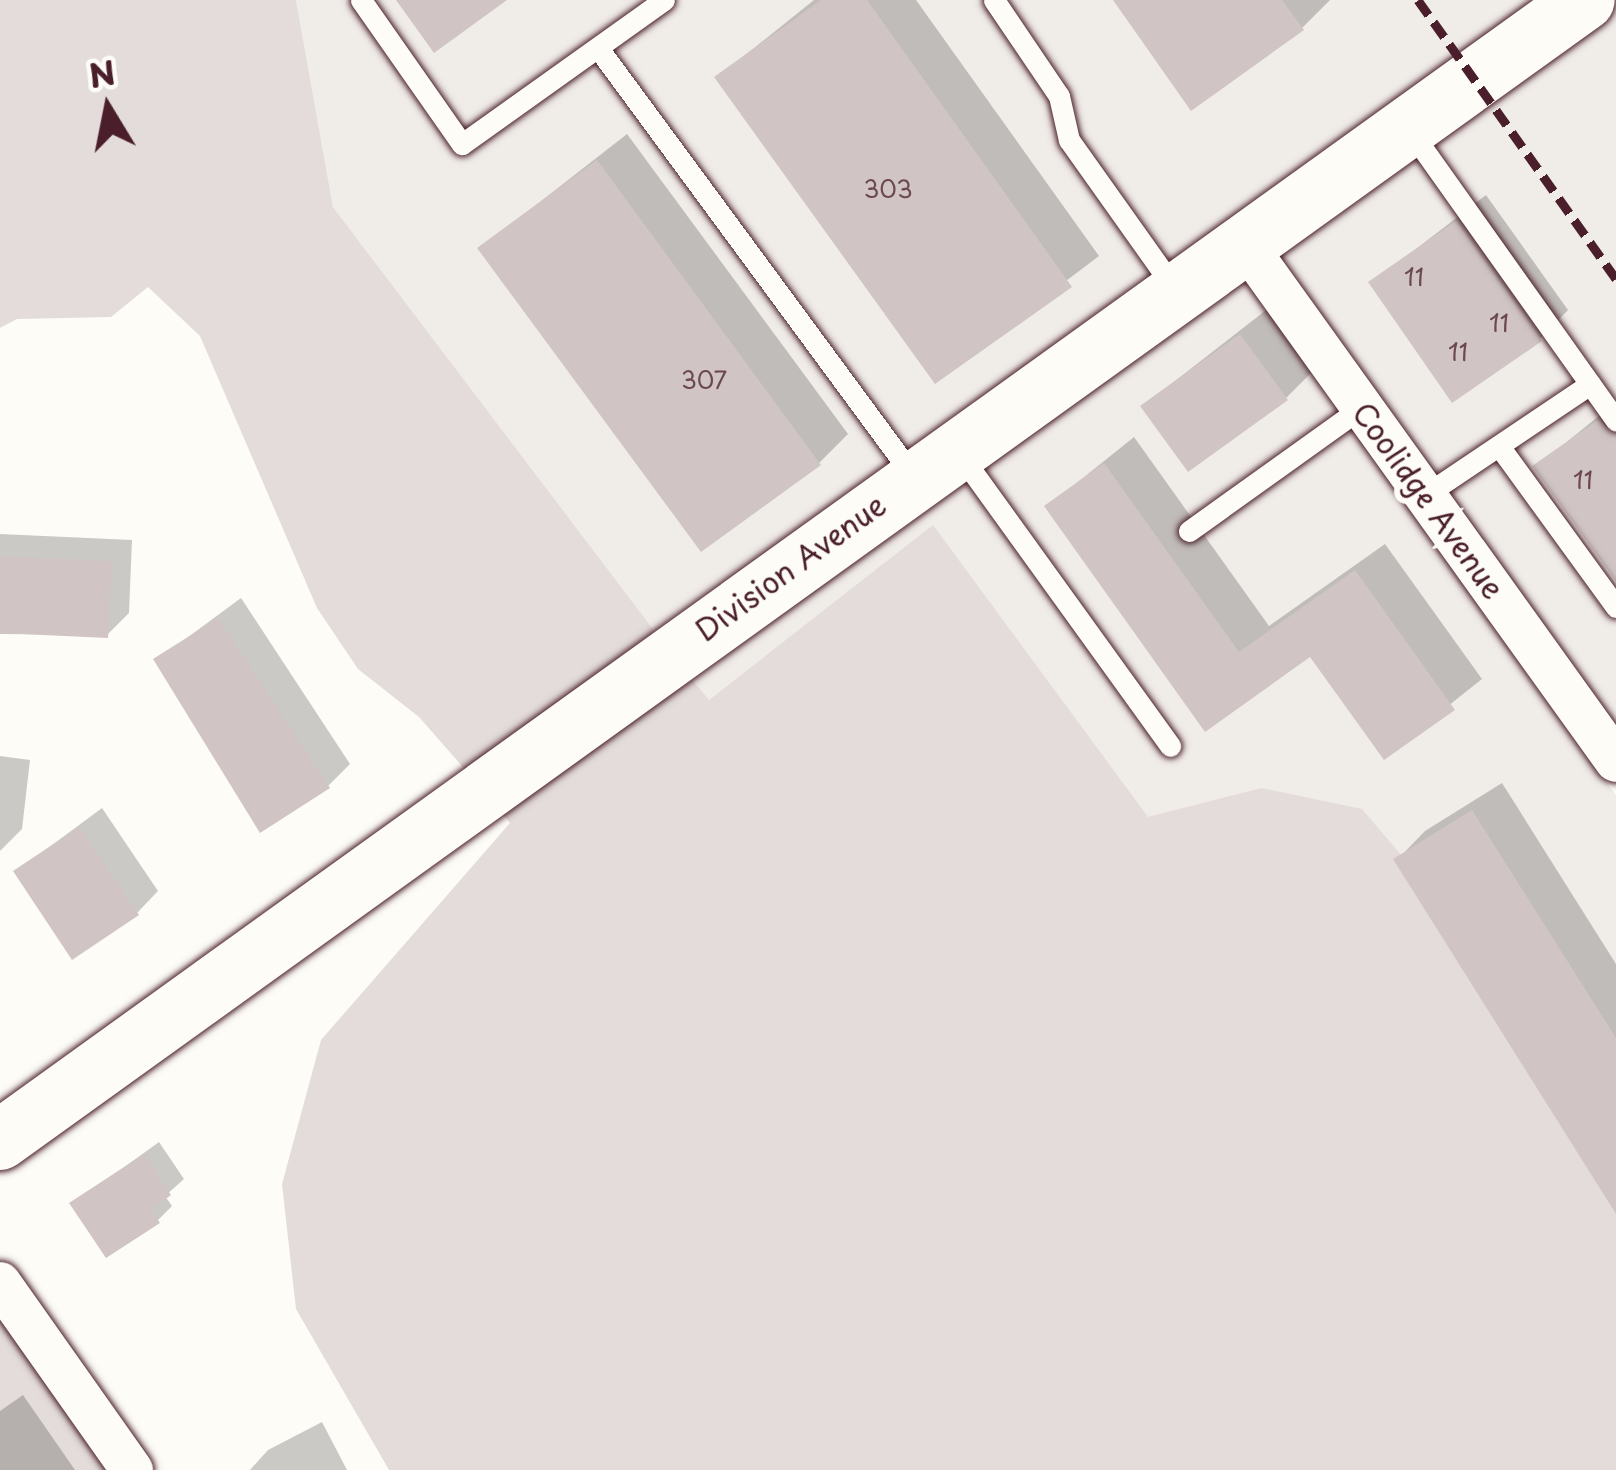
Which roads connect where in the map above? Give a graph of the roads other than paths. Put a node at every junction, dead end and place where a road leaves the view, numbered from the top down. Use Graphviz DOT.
graph roads {
  1 [pos="361,0"];
  2 [pos="664,0"];
  3 [pos="994,0"];
  4 [pos="1577,2"];
  5 [pos="598,47"];
  6 [pos="1406,124"];
  7 [pos="1242,240"];
  8 [pos="1174,288"];
  9 [pos="1590,384"];
  10 [pos="1362,407"];
  11 [pos="1616,420"];
  12 [pos="1499,446"];
  13 [pos="934,463"];
  14 [pos="1425,495"];
  15 [pos="1189,531"];
  16 [pos="1616,607"];
  17 [pos="1170,746"];
  18 [pos="1616,761"];
  19 [pos="0,1140"];
  20 [pos="0,1283"];
  21 [pos="132,1470"];
  1 -- 5 [label="lane"];
  2 -- 5 [label="lane"];
  3 -- 8 [label="lane"];
  4 -- 6 [label="street, Division Avenue"];
  5 -- 13 [label="lane"];
  6 -- 7 [label="street, Division Avenue"];
  6 -- 9 [label="lane"];
  7 -- 8 [label="street, Division Avenue"];
  7 -- 10 [label="street, Coolidge Avenue"];
  8 -- 13 [label="street, Division Avenue"];
  9 -- 11 [label="lane"];
  9 -- 12 [label="lane"];
  10 -- 14 [label="street, Coolidge Avenue"];
  10 -- 15 [label="lane"];
  12 -- 14 [label="lane"];
  12 -- 16 [label="lane"];
  13 -- 17 [label="lane"];
  13 -- 19 [label="street, Division Avenue"];
  14 -- 18 [label="street, Coolidge Avenue"];
  20 -- 21 [label="street"];
}
